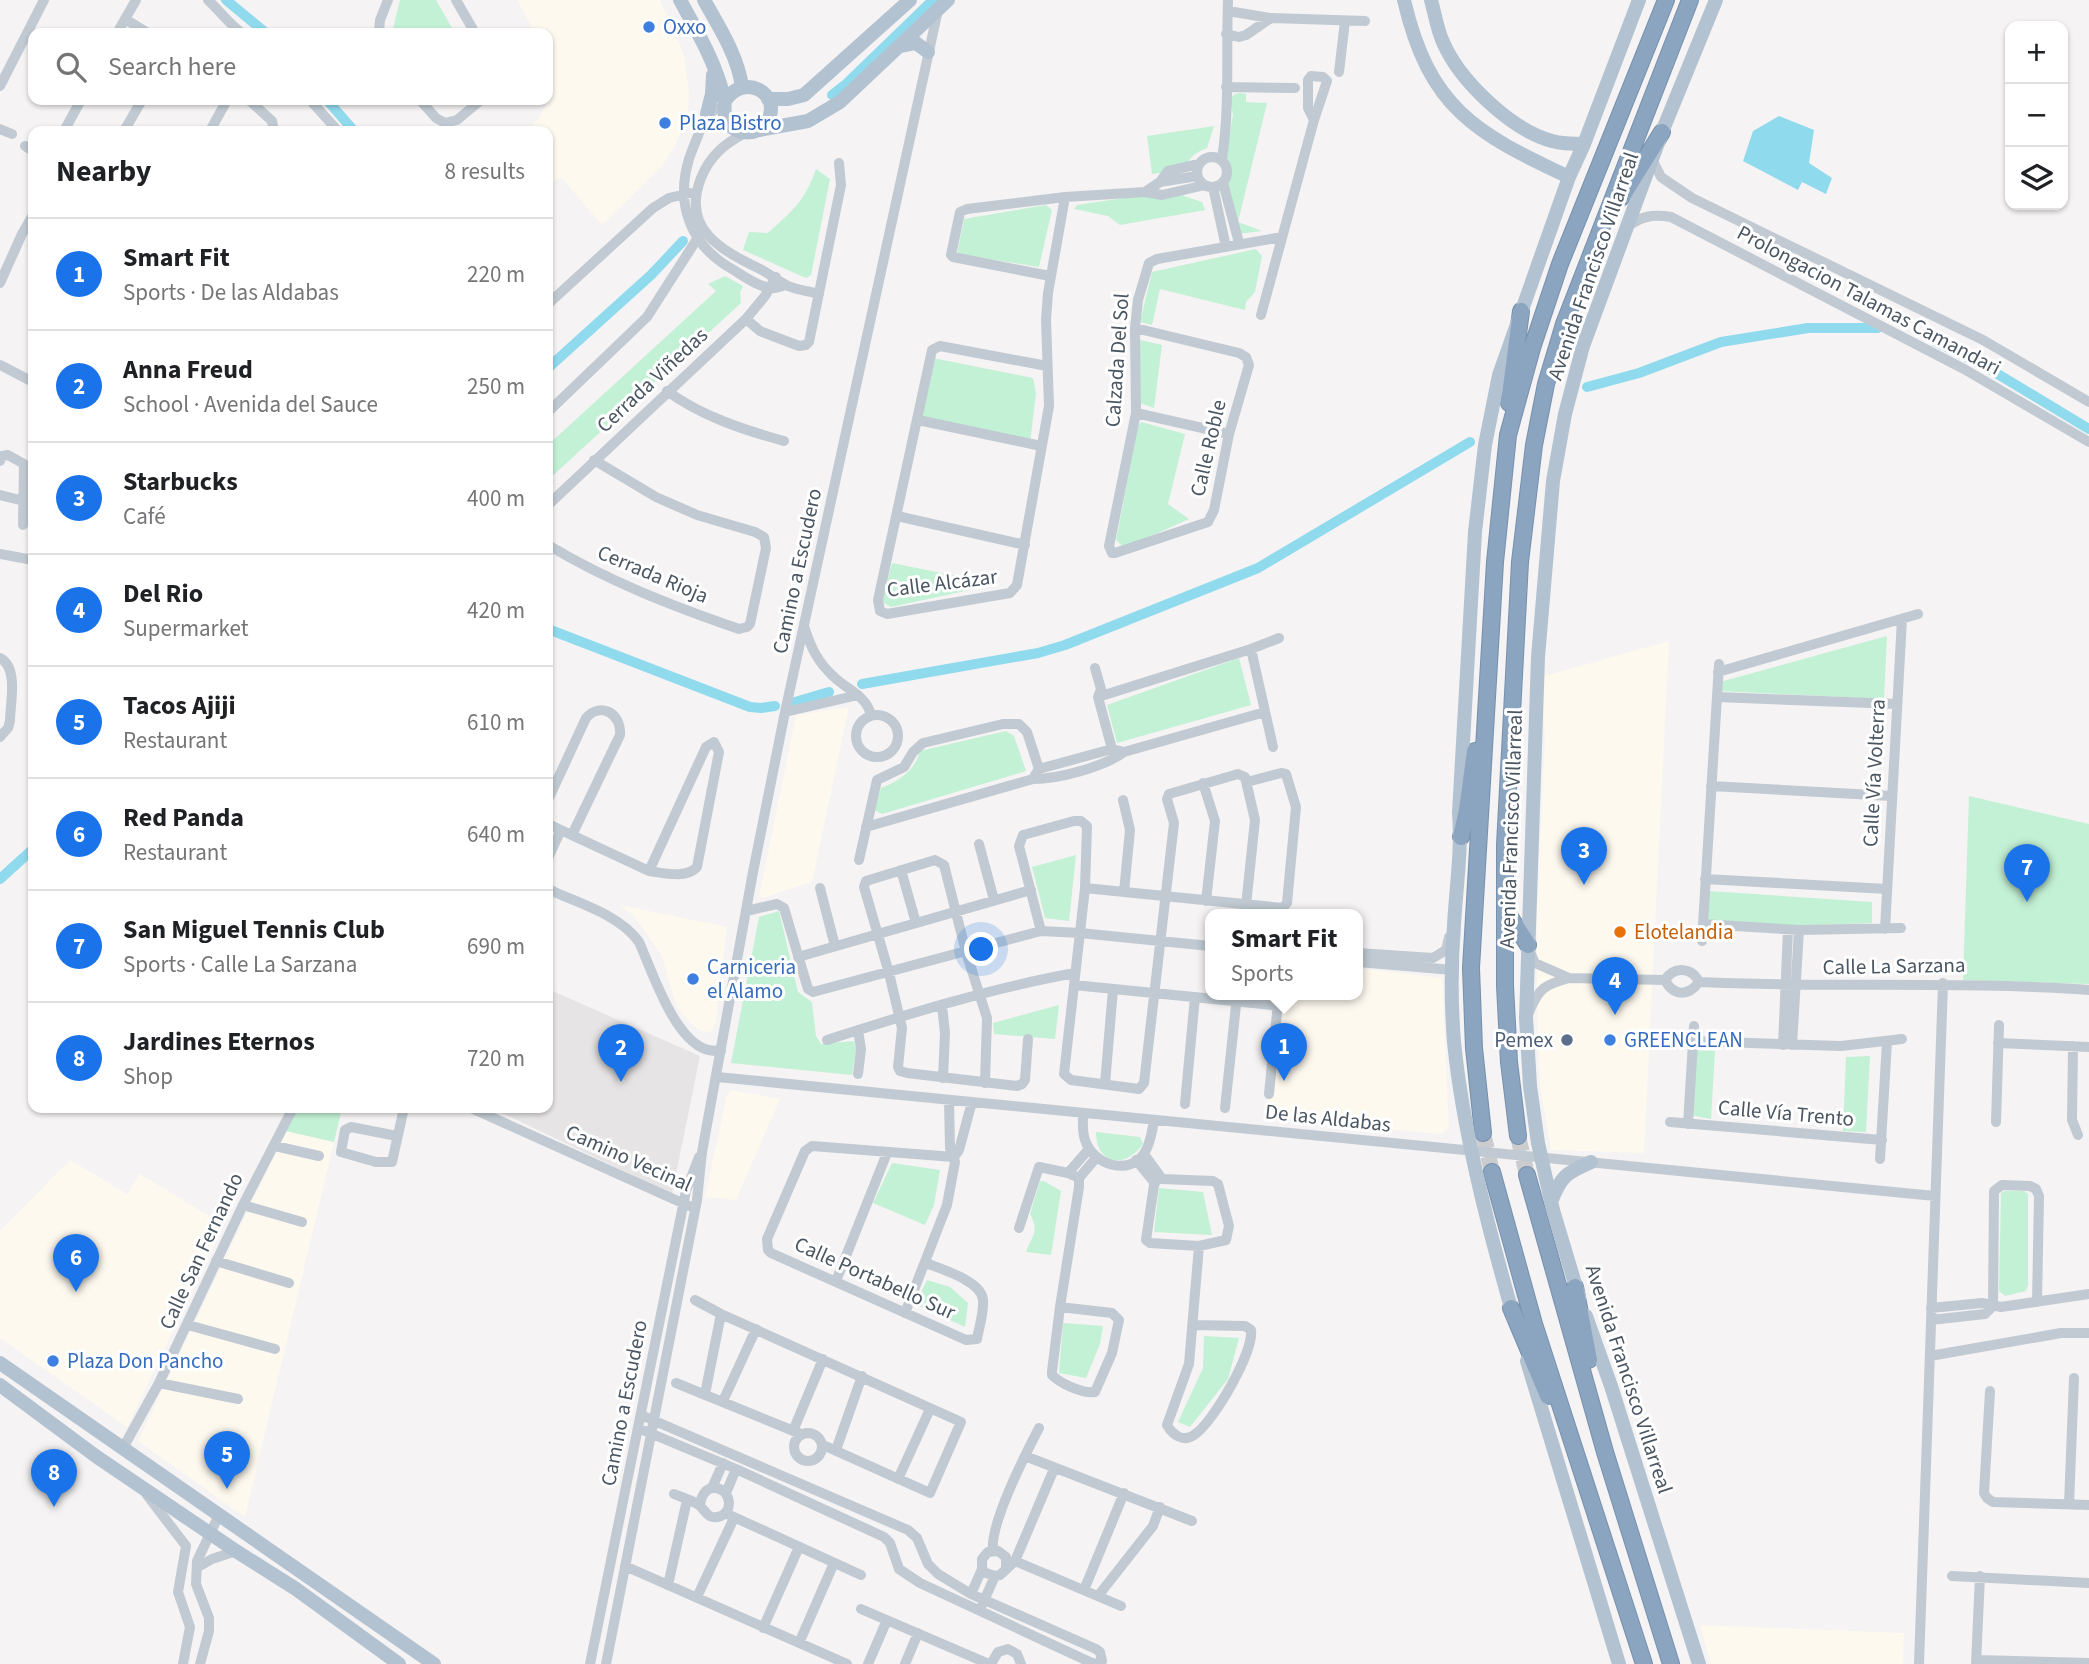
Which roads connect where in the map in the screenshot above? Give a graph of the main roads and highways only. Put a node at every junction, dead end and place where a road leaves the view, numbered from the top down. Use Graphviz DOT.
graph roads {
  1 [pos="681,0"];
  2 [pos="704,0"];
  3 [pos="910,0"];
  4 [pos="1404,0"];
  5 [pos="1431,0"];
  6 [pos="1639,0"];
  7 [pos="1666,0"];
  8 [pos="1690,0"];
  9 [pos="1716,0"];
  10 [pos="942,3"];
  11 [pos="896,48"];
  12 [pos="928,52"];
  13 [pos="713,66"];
  14 [pos="743,86"];
  15 [pos="768,99"];
  16 [pos="725,104"];
  17 [pos="707,114"];
  18 [pos="752,131"];
  19 [pos="1662,132"];
  20 [pos="1584,144"];
  21 [pos="1569,177"];
  22 [pos="1600,233"];
  23 [pos="1521,312"];
  24 [pos="1508,435"];
  25 [pos="1487,683"];
  26 [pos="1461,837"];
  27 [pos="1504,908"];
  28 [pos="1528,945"];
  29 [pos="1483,1133"];
  30 [pos="1518,1136"];
  31 [pos="1591,1162"];
  32 [pos="1492,1172"];
  33 [pos="1527,1175"];
  34 [pos="1552,1202"];
  35 [pos="1575,1287"];
  36 [pos="1511,1308"];
  37 [pos="0,1363"];
  38 [pos="0,1385"];
  39 [pos="1605,1452"];
  40 [pos="1579,1458"];
  41 [pos="398,1664"];
  42 [pos="434,1664"];
  43 [pos="1619,1664"];
  44 [pos="1644,1664"];
  45 [pos="1671,1664"];
  46 [pos="1699,1664"];
  1 -- 13 [label="main road"];
  2 -- 14 [label="main road"];
  3 -- 15 [label="main road"];
  4 -- 21 [label="main road"];
  5 -- 20 [label="main road"];
  6 -- 20 [label="main road"];
  7 -- 24 [label="highway, Avenida Francisco Villarreal"];
  8 -- 22 [label="highway, Avenida Francisco Villarreal"];
  9 -- 19 [label="main road, Avenida Francisco Villarreal"];
  10 -- 11 [label="main road"];
  11 -- 12 [label="main road"];
  11 -- 18 [label="main road"];
  13 -- 16 [label="main road"];
  13 -- 17 [label="main road"];
  14 -- 15 [label="main road"];
  14 -- 16 [label="main road"];
  15 -- 18 [label="main road"];
  16 -- 18 [label="main road"];
  19 -- 22 [label="highway"];
  19 -- 28 [label="main road, Avenida Francisco Villarreal"];
  20 -- 21 [label="main road"];
  21 -- 23 [label="main road"];
  22 -- 27 [label="highway, Avenida Francisco Villarreal"];
  23 -- 24 [label="highway"];
  23 -- 26 [label="main road"];
  24 -- 25 [label="highway, Avenida Francisco Villarreal"];
  25 -- 26 [label="highway"];
  25 -- 29 [label="highway, Avenida Francisco Villarreal"];
  26 -- 36 [label="main road"];
  27 -- 28 [label="highway"];
  27 -- 30 [label="highway, Avenida Francisco Villarreal"];
  28 -- 34 [label="main road, Avenida Francisco Villarreal"];
  31 -- 34 [label="main road"];
  32 -- 40 [label="highway"];
  33 -- 39 [label="highway, Avenida Francisco Villarreal"];
  34 -- 35 [label="main road, Avenida Francisco Villarreal"];
  35 -- 39 [label="highway"];
  35 -- 46 [label="main road, Avenida Francisco Villarreal"];
  36 -- 40 [label="highway"];
  36 -- 43 [label="main road"];
  37 -- 42 [label="main road"];
  38 -- 41 [label="main road"];
  39 -- 45 [label="highway, Avenida Francisco Villarreal"];
  40 -- 44 [label="highway"];
}
